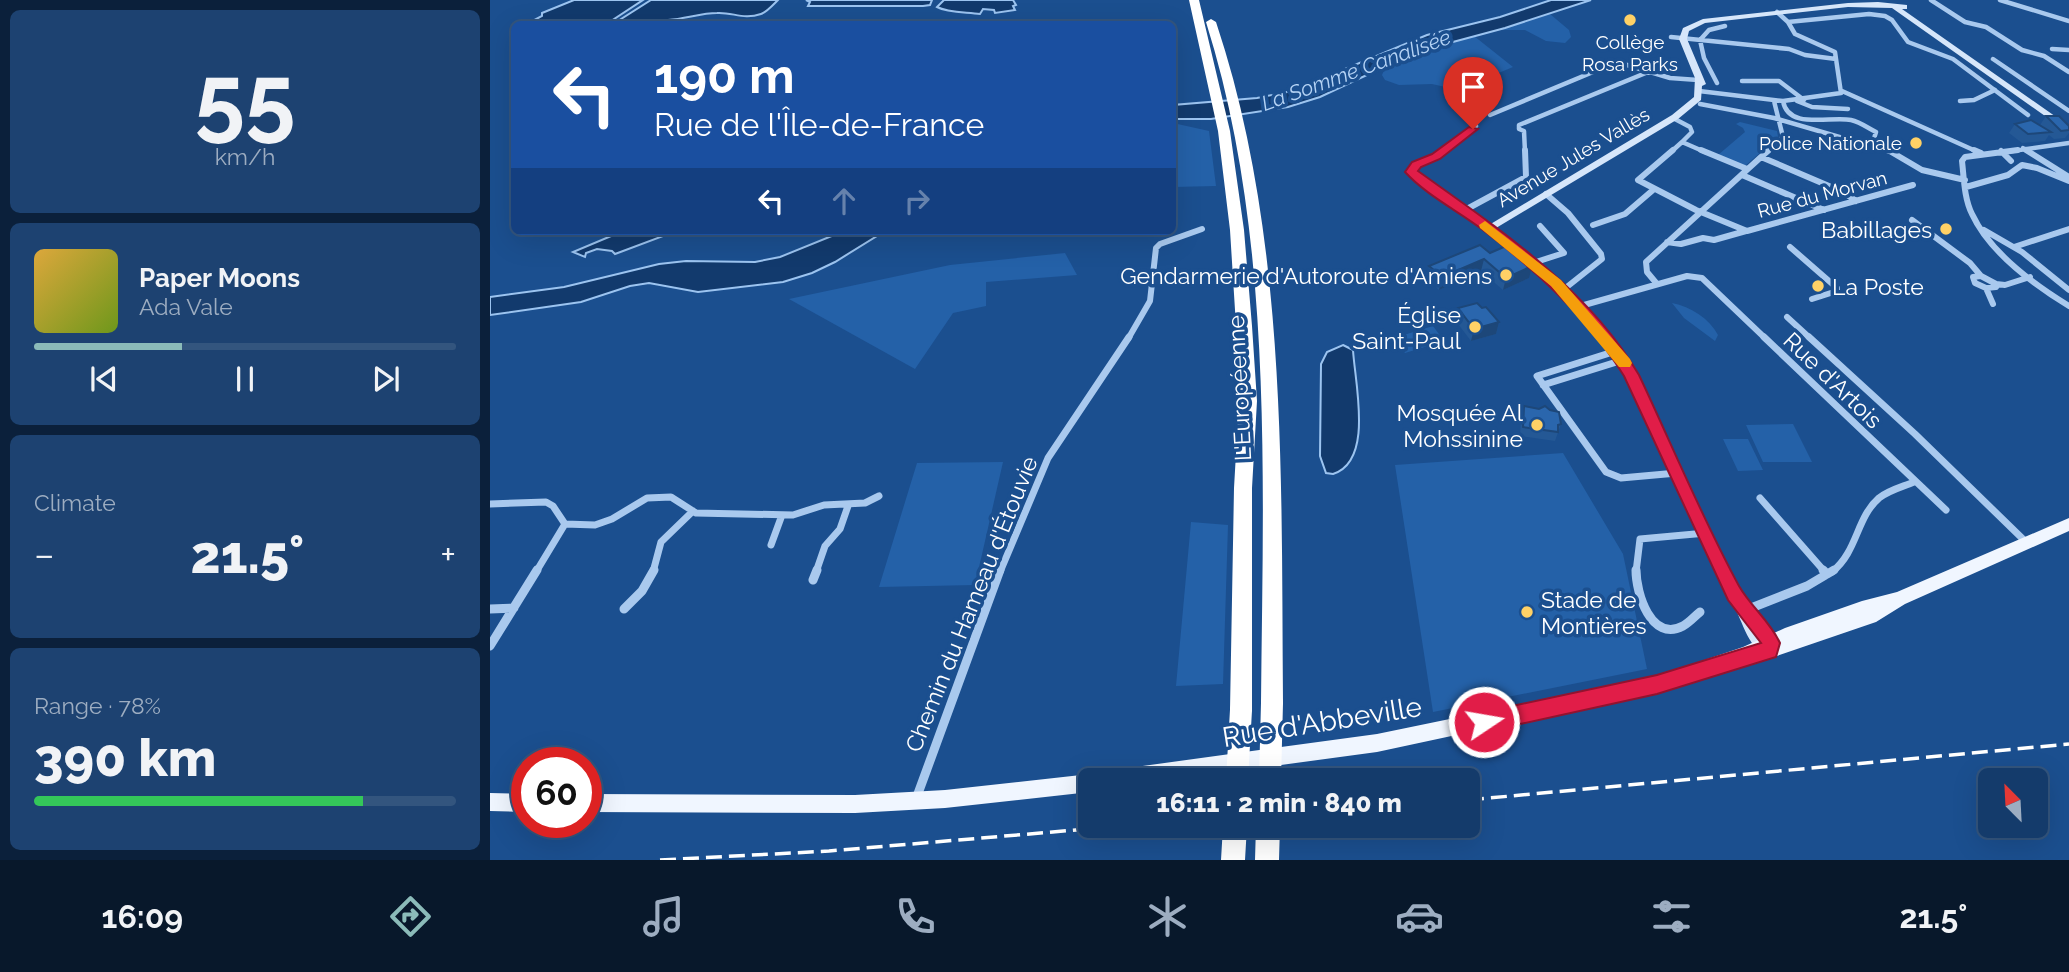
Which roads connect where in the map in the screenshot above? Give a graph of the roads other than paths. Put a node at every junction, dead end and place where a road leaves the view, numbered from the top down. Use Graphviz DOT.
graph roads {
  1 [pos="1194,0"];
  2 [pos="1203,0"];
  3 [pos="1931,0"];
  4 [pos="2000,0"];
  5 [pos="1898,3"];
  6 [pos="1777,12"];
  7 [pos="2069,21"];
  8 [pos="1788,22"];
  9 [pos="1725,26"];
  10 [pos="1671,37"];
  11 [pos="1684,38"];
  12 [pos="1700,40"];
  13 [pos="2052,49"];
  14 [pos="2069,50"];
  15 [pos="1836,59"];
  16 [pos="1993,59"];
  17 [pos="1670,63"];
  18 [pos="1691,64"];
  19 [pos="1708,64"];
  20 [pos="1650,72"];
  21 [pos="2069,72"];
  22 [pos="1698,80"];
  23 [pos="1742,80"];
  24 [pos="1717,83"];
  25 [pos="1995,90"];
  26 [pos="1842,91"];
  27 [pos="1701,97"];
  28 [pos="1804,100"];
  29 [pos="1774,101"];
  30 [pos="1783,101"];
  31 [pos="1797,101"];
  32 [pos="1960,101"];
  33 [pos="1848,108"];
  34 [pos="2069,111"];
  35 [pos="1490,116"];
  36 [pos="2028,116"];
  37 [pos="1674,117"];
  38 [pos="1779,120"];
  39 [pos="2069,123"];
  40 [pos="1476,126"];
  41 [pos="1232,130"];
  42 [pos="2069,130"];
  43 [pos="1682,142"];
  44 [pos="2069,143"];
  45 [pos="1872,145"];
  46 [pos="2024,148"];
  47 [pos="2001,151"];
  48 [pos="1982,153"];
  49 [pos="1761,157"];
  50 [pos="2011,161"];
  51 [pos="1747,169"];
  52 [pos="1742,175"];
  53 [pos="2069,179"];
  54 [pos="1965,183"];
  55 [pos="1913,185"];
  56 [pos="1653,190"];
  57 [pos="1546,194"];
  58 [pos="1856,201"];
  59 [pos="1465,210"];
  60 [pos="1824,210"];
  61 [pos="1701,212"];
  62 [pos="1912,220"];
  63 [pos="1593,225"];
  64 [pos="1540,226"];
  65 [pos="1980,227"];
  66 [pos="1489,228"];
  67 [pos="1202,229"];
  68 [pos="2069,229"];
  69 [pos="1747,231"];
  70 [pos="1667,242"];
  71 [pos="1790,247"];
  72 [pos="2014,247"];
  73 [pos="1533,263"];
  74 [pos="1981,276"];
  75 [pos="2030,277"];
  76 [pos="1657,284"];
  77 [pos="1996,284"];
  78 [pos="1986,288"];
  79 [pos="1563,290"];
  80 [pos="2069,290"];
  81 [pos="1812,299"];
  82 [pos="1993,304"];
  83 [pos="2069,306"];
  84 [pos="1577,307"];
  85 [pos="1787,317"];
  86 [pos="1619,355"];
  87 [pos="1543,385"];
  88 [pos="1677,473"];
  89 [pos="1914,482"];
  90 [pos="879,496"];
  91 [pos="1760,498"];
  92 [pos="490,504"];
  93 [pos="848,506"];
  94 [pos="1946,510"];
  95 [pos="693,511"];
  96 [pos="782,515"];
  97 [pos="565,524"];
  98 [pos="2069,524"];
  99 [pos="1706,533"];
  100 [pos="2027,542"];
  101 [pos="771,545"];
  102 [pos="1827,574"];
  103 [pos="813,580"];
  104 [pos="514,608"];
  105 [pos="490,609"];
  106 [pos="624,609"];
  107 [pos="1745,610"];
  108 [pos="1700,612"];
  109 [pos="490,646"];
  110 [pos="1763,648"];
  111 [pos="1199,768"];
  112 [pos="1238,768"];
  113 [pos="1270,768"];
  114 [pos="1078,784"];
  115 [pos="911,801"];
  116 [pos="490,803"];
  117 [pos="511,803"];
  118 [pos="602,803"];
  119 [pos="1234,838"];
  120 [pos="1268,838"];
  121 [pos="1233,860"];
  122 [pos="1267,860"];
  1 -- 41 [label="highway, L'Européenne"];
  2 -- 41 [label="highway, L'Européenne"];
  3 -- 21 [label="street"];
  4 -- 7 [label="street"];
  5 -- 6 [label="street"];
  5 -- 39 [label="street"];
  5 -- 42 [label="street"];
  6 -- 8 [label="street"];
  6 -- 11 [label="street"];
  8 -- 15 [label="street"];
  8 -- 25 [label="street"];
  9 -- 12 [label="street"];
  10 -- 11 [label="street"];
  11 -- 12 [label="street"];
  11 -- 18 [label="street"];
  12 -- 15 [label="street"];
  12 -- 19 [label="street"];
  13 -- 14 [label="street"];
  15 -- 26 [label="street"];
  16 -- 34 [label="street"];
  17 -- 20 [label="street"];
  18 -- 19 [label="street"];
  18 -- 22 [label="street"];
  19 -- 24 [label="street"];
  20 -- 22 [label="street"];
  20 -- 35 [label="street"];
  20 -- 59 [label="street"];
  22 -- 27 [label="street"];
  23 -- 28 [label="street"];
  25 -- 32 [label="street"];
  25 -- 36 [label="street"];
  26 -- 28 [label="street"];
  26 -- 48 [label="street"];
  27 -- 29 [label="street"];
  27 -- 37 [label="street, Avenue Jules Vallès"];
  27 -- 38 [label="street"];
  28 -- 31 [label="street"];
  29 -- 30 [label="street"];
  29 -- 38 [label="street"];
  30 -- 31 [label="street"];
  30 -- 45 [label="street"];
  31 -- 33 [label="street"];
  37 -- 43 [label="street"];
  37 -- 57 [label="street, Avenue Jules Vallès"];
  38 -- 45 [label="street"];
  38 -- 49 [label="street"];
  40 -- 59 [label="street"];
  41 -- 112 [label="highway, L'Européenne, bridge"];
  41 -- 113 [label="highway, L'Européenne, bridge"];
  43 -- 51 [label="street"];
  43 -- 56 [label="street"];
  44 -- 46 [label="street"];
  45 -- 54 [label="street"];
  46 -- 47 [label="street"];
  46 -- 53 [label="street"];
  47 -- 48 [label="street"];
  47 -- 50 [label="street"];
  48 -- 54 [label="street"];
  49 -- 51 [label="street"];
  49 -- 58 [label="street"];
  51 -- 52 [label="street"];
  52 -- 60 [label="street"];
  52 -- 61 [label="street"];
  53 -- 54 [label="street"];
  54 -- 65 [label="street"];
  55 -- 58 [label="street, Rue du Morvan"];
  56 -- 61 [label="street, Rue du Morvan"];
  56 -- 63 [label="street"];
  57 -- 66 [label="street, Avenue Jules Vallès"];
  57 -- 79 [label="street"];
  58 -- 60 [label="street, Rue du Morvan"];
  59 -- 66 [label="street"];
  60 -- 69 [label="street, Rue du Morvan"];
  61 -- 69 [label="street, Rue du Morvan"];
  61 -- 70 [label="street"];
  62 -- 74 [label="street"];
  64 -- 73 [label="street"];
  65 -- 72 [label="street"];
  65 -- 75 [label="street"];
  66 -- 73 [label="street"];
  67 -- 115 [label="street, Chemin du Hameau d'Étouvie"];
  68 -- 72 [label="street"];
  69 -- 70 [label="street"];
  70 -- 76 [label="street"];
  71 -- 81 [label="street"];
  72 -- 80 [label="street"];
  73 -- 79 [label="street"];
  74 -- 77 [label="street"];
  74 -- 78 [label="street"];
  75 -- 77 [label="street"];
  75 -- 83 [label="street"];
  76 -- 84 [label="street"];
  76 -- 89 [label="street, Rue d'Artois"];
  77 -- 78 [label="street"];
  78 -- 82 [label="street"];
  79 -- 84 [label="street"];
  84 -- 86 [label="street"];
  85 -- 100 [label="street"];
  86 -- 87 [label="street"];
  86 -- 87 [label="street"];
  86 -- 88 [label="street"];
  87 -- 88 [label="street"];
  88 -- 99 [label="street"];
  89 -- 94 [label="street, Rue d'Artois"];
  89 -- 102 [label="street"];
  90 -- 93 [label="street"];
  91 -- 102 [label="street"];
  92 -- 97 [label="street"];
  93 -- 96 [label="street"];
  93 -- 103 [label="street"];
  95 -- 96 [label="street"];
  95 -- 97 [label="street"];
  95 -- 106 [label="street"];
  96 -- 101 [label="street"];
  97 -- 104 [label="street"];
  98 -- 100 [label="main road, Rue d'Abbeville"];
  99 -- 107 [label="street"];
  99 -- 108 [label="street"];
  100 -- 110 [label="main road, Rue d'Abbeville"];
  102 -- 107 [label="street"];
  104 -- 105 [label="street"];
  104 -- 109 [label="street"];
  107 -- 110 [label="street"];
  110 -- 111 [label="main road, Rue d'Abbeville"];
  114 -- 115 [label="main road"];
  115 -- 118 [label="main road"];
  116 -- 117 [label="main road"];
  119 -- 121 [label="highway"];
  120 -- 122 [label="highway"];
}
